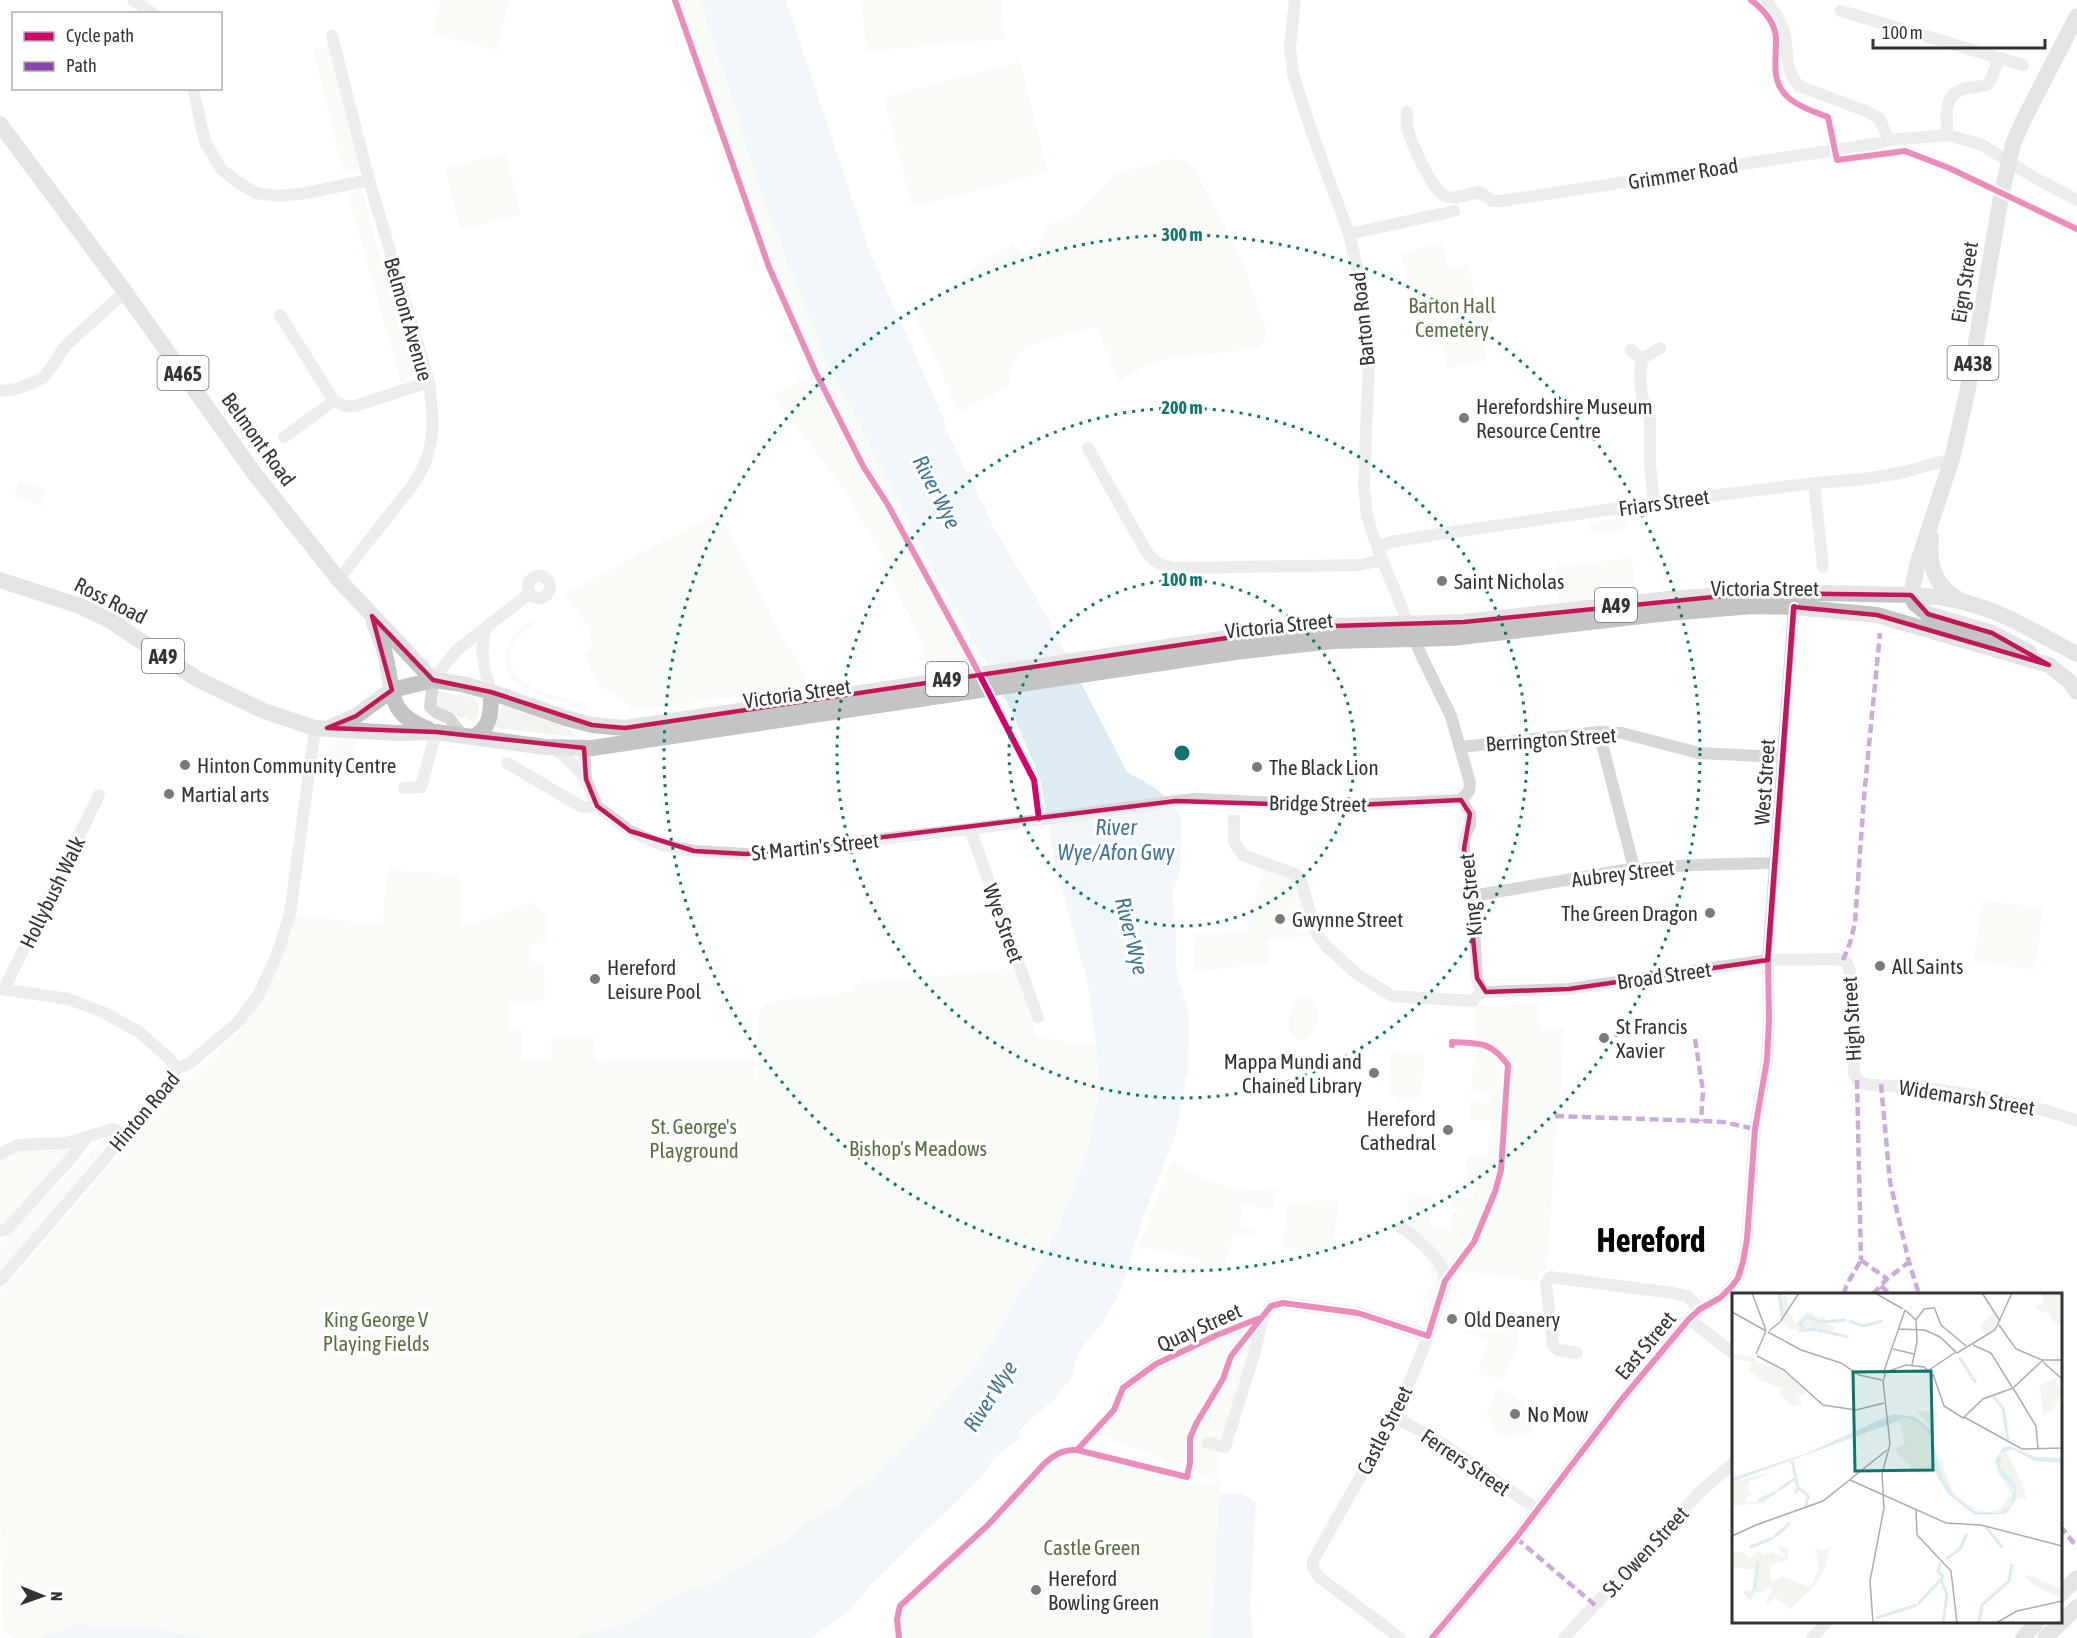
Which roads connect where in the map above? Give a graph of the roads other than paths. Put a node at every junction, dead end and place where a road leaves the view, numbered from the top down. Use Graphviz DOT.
graph roads {
  1 [pos="133,0"];
  2 [pos="1295,0"];
  3 [pos="1765,0"];
  4 [pos="1841,11"];
  5 [pos="150,12"];
  6 [pos="2077,15"];
  7 [pos="332,36"];
  8 [pos="1999,58"];
  9 [pos="2023,65"];
  10 [pos="193,90"];
  11 [pos="1407,112"];
  12 [pos="0,124"];
  13 [pos="1948,135"];
  14 [pos="1889,140"];
  15 [pos="2009,160"];
  16 [pos="369,180"];
  17 [pos="2077,200"];
  18 [pos="1455,211"];
  19 [pos="1349,234"];
  20 [pos="125,292"];
  21 [pos="280,315"];
  22 [pos="1660,348"];
  23 [pos="1631,350"];
  24 [pos="1642,359"];
  25 [pos="429,382"];
  26 [pos="0,391"];
  27 [pos="334,401"];
  28 [pos="284,437"];
  29 [pos="1088,448"];
  30 [pos="1952,459"];
  31 [pos="1814,483"];
  32 [pos="1654,503"];
  33 [pos="1934,515"];
  34 [pos="1377,547"];
  35 [pos="1382,560"];
  36 [pos="1823,567"];
  37 [pos="0,580"];
  38 [pos="339,580"];
  39 [pos="530,593"];
  40 [pos="1911,595"];
  41 [pos="1964,602"];
  42 [pos="1794,607"];
  43 [pos="372,616"];
  44 [pos="486,628"];
  45 [pos="1411,632"];
  46 [pos="2076,650"];
  47 [pos="2049,665"];
  48 [pos="434,680"];
  49 [pos="392,690"];
  50 [pos="491,692"];
  51 [pos="2077,692"];
  52 [pos="565,718"];
  53 [pos="321,728"];
  54 [pos="664,730"];
  55 [pos="436,732"];
  56 [pos="1599,732"];
  57 [pos="468,736"];
  58 [pos="553,747"];
  59 [pos="1461,747"];
  60 [pos="584,748"];
  61 [pos="1782,757"];
  62 [pos="507,763"];
  63 [pos="586,779"];
  64 [pos="405,788"];
  65 [pos="99,795"];
  66 [pos="1461,800"];
  67 [pos="1176,801"];
  68 [pos="597,806"];
  69 [pos="1234,827"];
  70 [pos="970,829"];
  71 [pos="1775,863"];
  72 [pos="1637,868"];
  73 [pos="1472,896"];
  74 [pos="1768,960"];
  75 [pos="1843,960"];
  76 [pos="2,989"];
  77 [pos="1486,992"];
  78 [pos="1038,1017"];
  79 [pos="176,1070"];
  80 [pos="1857,1080"];
  81 [pos="2077,1121"];
  82 [pos="123,1137"];
  83 [pos="85,1138"];
  84 [pos="0,1154"];
  85 [pos="1401,1227"];
  86 [pos="0,1231"];
  87 [pos="0,1281"];
  88 [pos="1700,1309"];
  89 [pos="1263,1317"];
  90 [pos="1689,1319"];
  91 [pos="1428,1336"];
  92 [pos="1732,1352"];
  93 [pos="1577,1353"];
  94 [pos="1123,1388"];
  95 [pos="1393,1416"];
  96 [pos="1208,1443"];
  97 [pos="1731,1465"];
  98 [pos="1538,1510"];
  99 [pos="2077,1607"];
  100 [pos="2062,1622"];
  101 [pos="1826,1623"];
  102 [pos="2036,1623"];
  103 [pos="2060,1623"];
  104 [pos="1400,1638"];
  105 [pos="1432,1638"];
  106 [pos="1564,1638"];
  107 [pos="1812,1638"];
  108 [pos="2023,1638"];
  109 [pos="2045,1638"];
  1 -- 5 [label="street"];
  2 -- 19 [label="street, Barton Road"];
  3 -- 14 [label="street"];
  4 -- 8 [label="street"];
  6 -- 15 [label="highway, A438"];
  7 -- 16 [label="street, Belmont Avenue"];
  8 -- 9 [label="street"];
  8 -- 13 [label="street"];
  10 -- 16 [label="street"];
  11 -- 14 [label="street, Grimmer Road"];
  12 -- 20 [label="highway, Belmont Road / A465"];
  13 -- 14 [label="street, Grimmer Road"];
  13 -- 15 [label="street, Grimmer Road"];
  15 -- 17 [label="street, Grimmer Road"];
  15 -- 30 [label="highway, Eign Street / A438"];
  16 -- 25 [label="street, Belmont Avenue"];
  18 -- 19 [label="street"];
  19 -- 34 [label="street, Barton Road"];
  20 -- 26 [label="street"];
  20 -- 38 [label="highway, Belmont Road / A465"];
  21 -- 27 [label="street"];
  22 -- 24 [label="street"];
  23 -- 24 [label="street"];
  24 -- 32 [label="street"];
  25 -- 27 [label="street"];
  25 -- 38 [label="street, Belmont Avenue"];
  27 -- 28 [label="street"];
  29 -- 35 [label="street"];
  30 -- 31 [label="street, Friars Street"];
  30 -- 33 [label="highway, Eign Street / A438"];
  31 -- 32 [label="street, Friars Street"];
  31 -- 36 [label="street"];
  32 -- 34 [label="street, Friars Street"];
  33 -- 40 [label="highway, Eign Street / A438"];
  33 -- 41 [label="highway, Eign Street / A438"];
  34 -- 35 [label="street, Barton Road"];
  35 -- 45 [label="street, Barton Road"];
  37 -- 53 [label="highway, Ross Road / A49"];
  38 -- 43 [label="highway, Belmont Road / A465"];
  39 -- 44 [label="street"];
  40 -- 41 [label="highway, Victoria Street / A49"];
  40 -- 45 [label="highway, Victoria Street / A49"];
  40 -- 47 [label="highway"];
  41 -- 46 [label="highway, Victoria Street / A49"];
  42 -- 45 [label="highway, Victoria Street / A49"];
  42 -- 47 [label="highway, Victoria Street / A49"];
  42 -- 61 [label="street, West Street"];
  43 -- 48 [label="highway, Belmont Road / A465"];
  43 -- 49 [label="highway, A465"];
  44 -- 48 [label="street"];
  44 -- 50 [label="street"];
  45 -- 54 [label="highway, Victoria Street / A49"];
  45 -- 59 [label="street, Barton Road"];
  47 -- 51 [label="highway, Victoria Street / A49"];
  48 -- 49 [label="highway"];
  48 -- 50 [label="highway, Victoria Street"];
  48 -- 57 [label="street"];
  49 -- 53 [label="highway"];
  49 -- 55 [label="highway, A465"];
  50 -- 52 [label="highway, Victoria Street / A49"];
  50 -- 57 [label="highway"];
  52 -- 54 [label="highway, Victoria Street / A49"];
  52 -- 60 [label="highway"];
  53 -- 55 [label="highway, Ross Road"];
  53 -- 79 [label="street, Hinton Road"];
  54 -- 60 [label="highway, Victoria Street / A49"];
  55 -- 57 [label="highway, Victoria Street"];
  55 -- 64 [label="street"];
  56 -- 59 [label="street, Berrington Street"];
  56 -- 61 [label="street, Berrington Street"];
  56 -- 72 [label="street"];
  57 -- 58 [label="highway, Victoria Street / A49"];
  58 -- 60 [label="highway, Victoria Street / A49"];
  58 -- 63 [label="street"];
  59 -- 66 [label="street, Barton Road"];
  60 -- 63 [label="street"];
  61 -- 71 [label="street, West Street"];
  62 -- 68 [label="street, St Martin's Street"];
  63 -- 68 [label="street"];
  65 -- 76 [label="street, Hollybush Walk"];
  66 -- 67 [label="street, Bridge Street"];
  66 -- 73 [label="street, King Street"];
  67 -- 70 [label="street, St Martin's Street"];
  68 -- 70 [label="street, St Martin's Street"];
  69 -- 77 [label="street, Broad Street"];
  70 -- 78 [label="street, Wye Street"];
  71 -- 72 [label="street, Aubrey Street"];
  71 -- 74 [label="street, West Street"];
  72 -- 73 [label="street, Aubrey Street"];
  73 -- 77 [label="street, King Street"];
  74 -- 75 [label="street, Broad Street"];
  74 -- 77 [label="street, Broad Street"];
  74 -- 88 [label="street, East Street"];
  75 -- 80 [label="street, High Street"];
  76 -- 79 [label="street"];
  79 -- 82 [label="street, Hinton Road"];
  80 -- 81 [label="street, Widemarsh Street"];
  82 -- 83 [label="street"];
  82 -- 87 [label="street, Hinton Road"];
  83 -- 84 [label="street"];
  83 -- 86 [label="street"];
  85 -- 91 [label="street, Castle Street"];
  88 -- 90 [label="street, East Street"];
  88 -- 93 [label="street"];
  89 -- 91 [label="street, Quay Street"];
  89 -- 94 [label="street, Quay Street"];
  89 -- 96 [label="street"];
  90 -- 92 [label="street"];
  90 -- 98 [label="street, East Street"];
  91 -- 95 [label="street, Castle Street"];
  95 -- 98 [label="street, Ferrers Street"];
  95 -- 104 [label="street, Castle Street"];
  97 -- 106 [label="street, St. Owen Street"];
  98 -- 105 [label="street, East Street"];
  99 -- 100 [label="highway"];
  101 -- 107 [label="street"];
  102 -- 108 [label="highway"];
  103 -- 109 [label="highway"];
}
